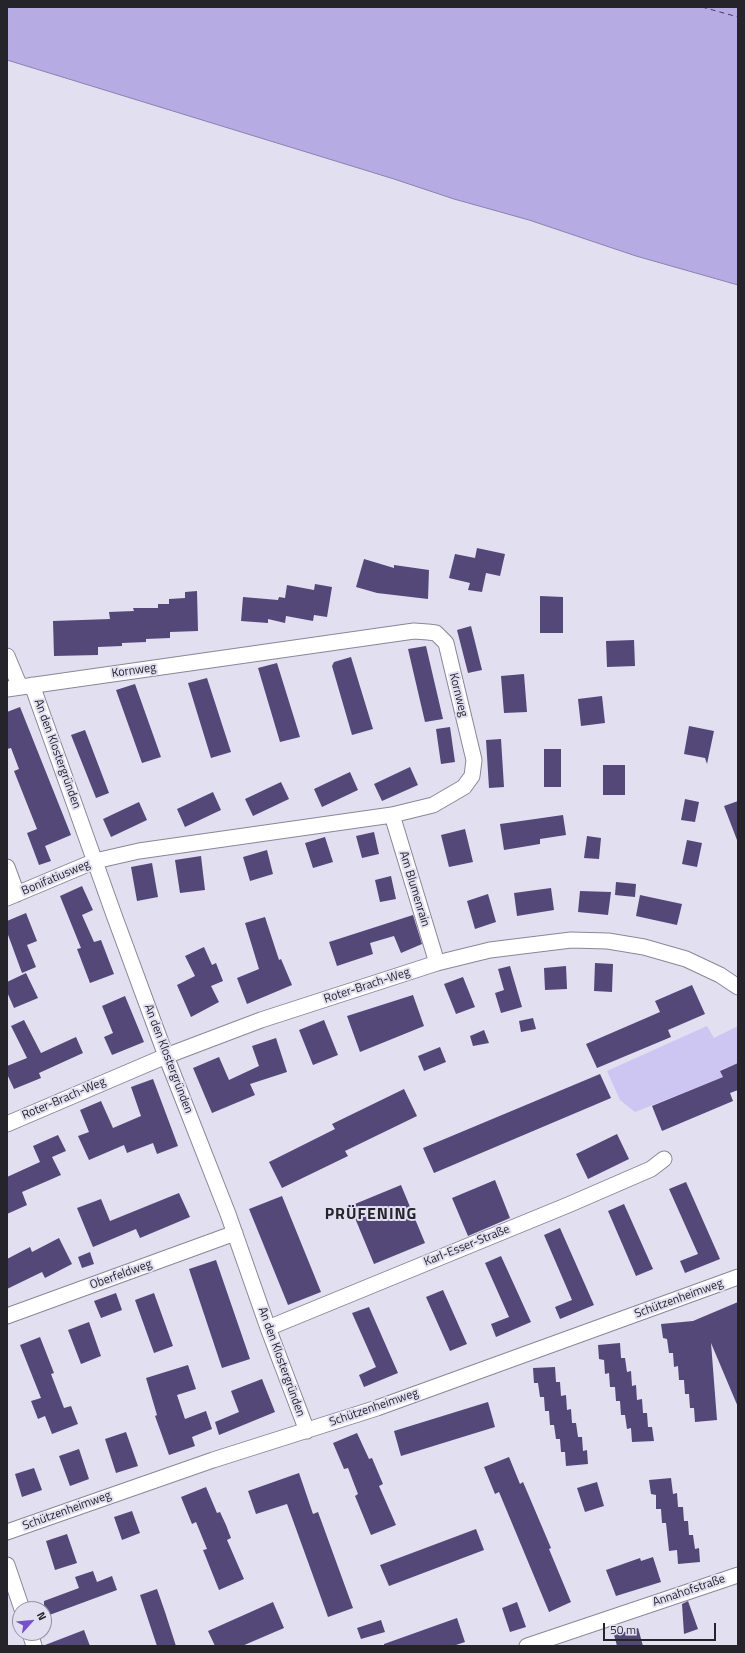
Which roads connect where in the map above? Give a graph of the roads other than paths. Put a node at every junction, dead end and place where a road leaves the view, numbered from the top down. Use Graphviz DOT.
graph roads {
  1 [pos="7,656"];
  2 [pos="19,687"];
  3 [pos="392,815"];
  4 [pos="95,861"];
  5 [pos="7,867"];
  6 [pos="12,896"];
  7 [pos="437,963"];
  8 [pos="738,987"];
  9 [pos="166,1056"];
  10 [pos="7,1124"];
  11 [pos="664,1159"];
  12 [pos="235,1234"];
  13 [pos="738,1277"];
  14 [pos="7,1316"];
  15 [pos="268,1328"];
  16 [pos="307,1431"];
  17 [pos="7,1532"];
  18 [pos="7,1565"];
  19 [pos="738,1575"];
  20 [pos="19,1601"];
  21 [pos="527,1646"];
  1 -- 2 [label="street, An den Klostergründen"];
  2 -- 3 [label="street, Kornweg"];
  2 -- 4 [label="street, An den Klostergründen"];
  3 -- 4 [label="street, Kornweg"];
  3 -- 7 [label="street, Am Blumenrain"];
  4 -- 6 [label="street, Bonifatiusweg"];
  4 -- 9 [label="street, An den Klostergründen"];
  5 -- 6 [label="street, Bonifatiusweg"];
  7 -- 8 [label="street, Roter-Brach-Weg"];
  7 -- 9 [label="street, Roter-Brach-Weg"];
  9 -- 10 [label="street, Roter-Brach-Weg"];
  9 -- 12 [label="street, An den Klostergründen"];
  11 -- 15 [label="street, Karl-Esser-Straße"];
  12 -- 14 [label="street, Oberfeldweg"];
  12 -- 15 [label="street, An den Klostergründen"];
  13 -- 16 [label="street, Schützenheimweg"];
  15 -- 16 [label="street, An den Klostergründen"];
  16 -- 17 [label="street, Schützenheimweg"];
  18 -- 20 [label="street"];
  19 -- 21 [label="street, Annahofstraße"];
}
